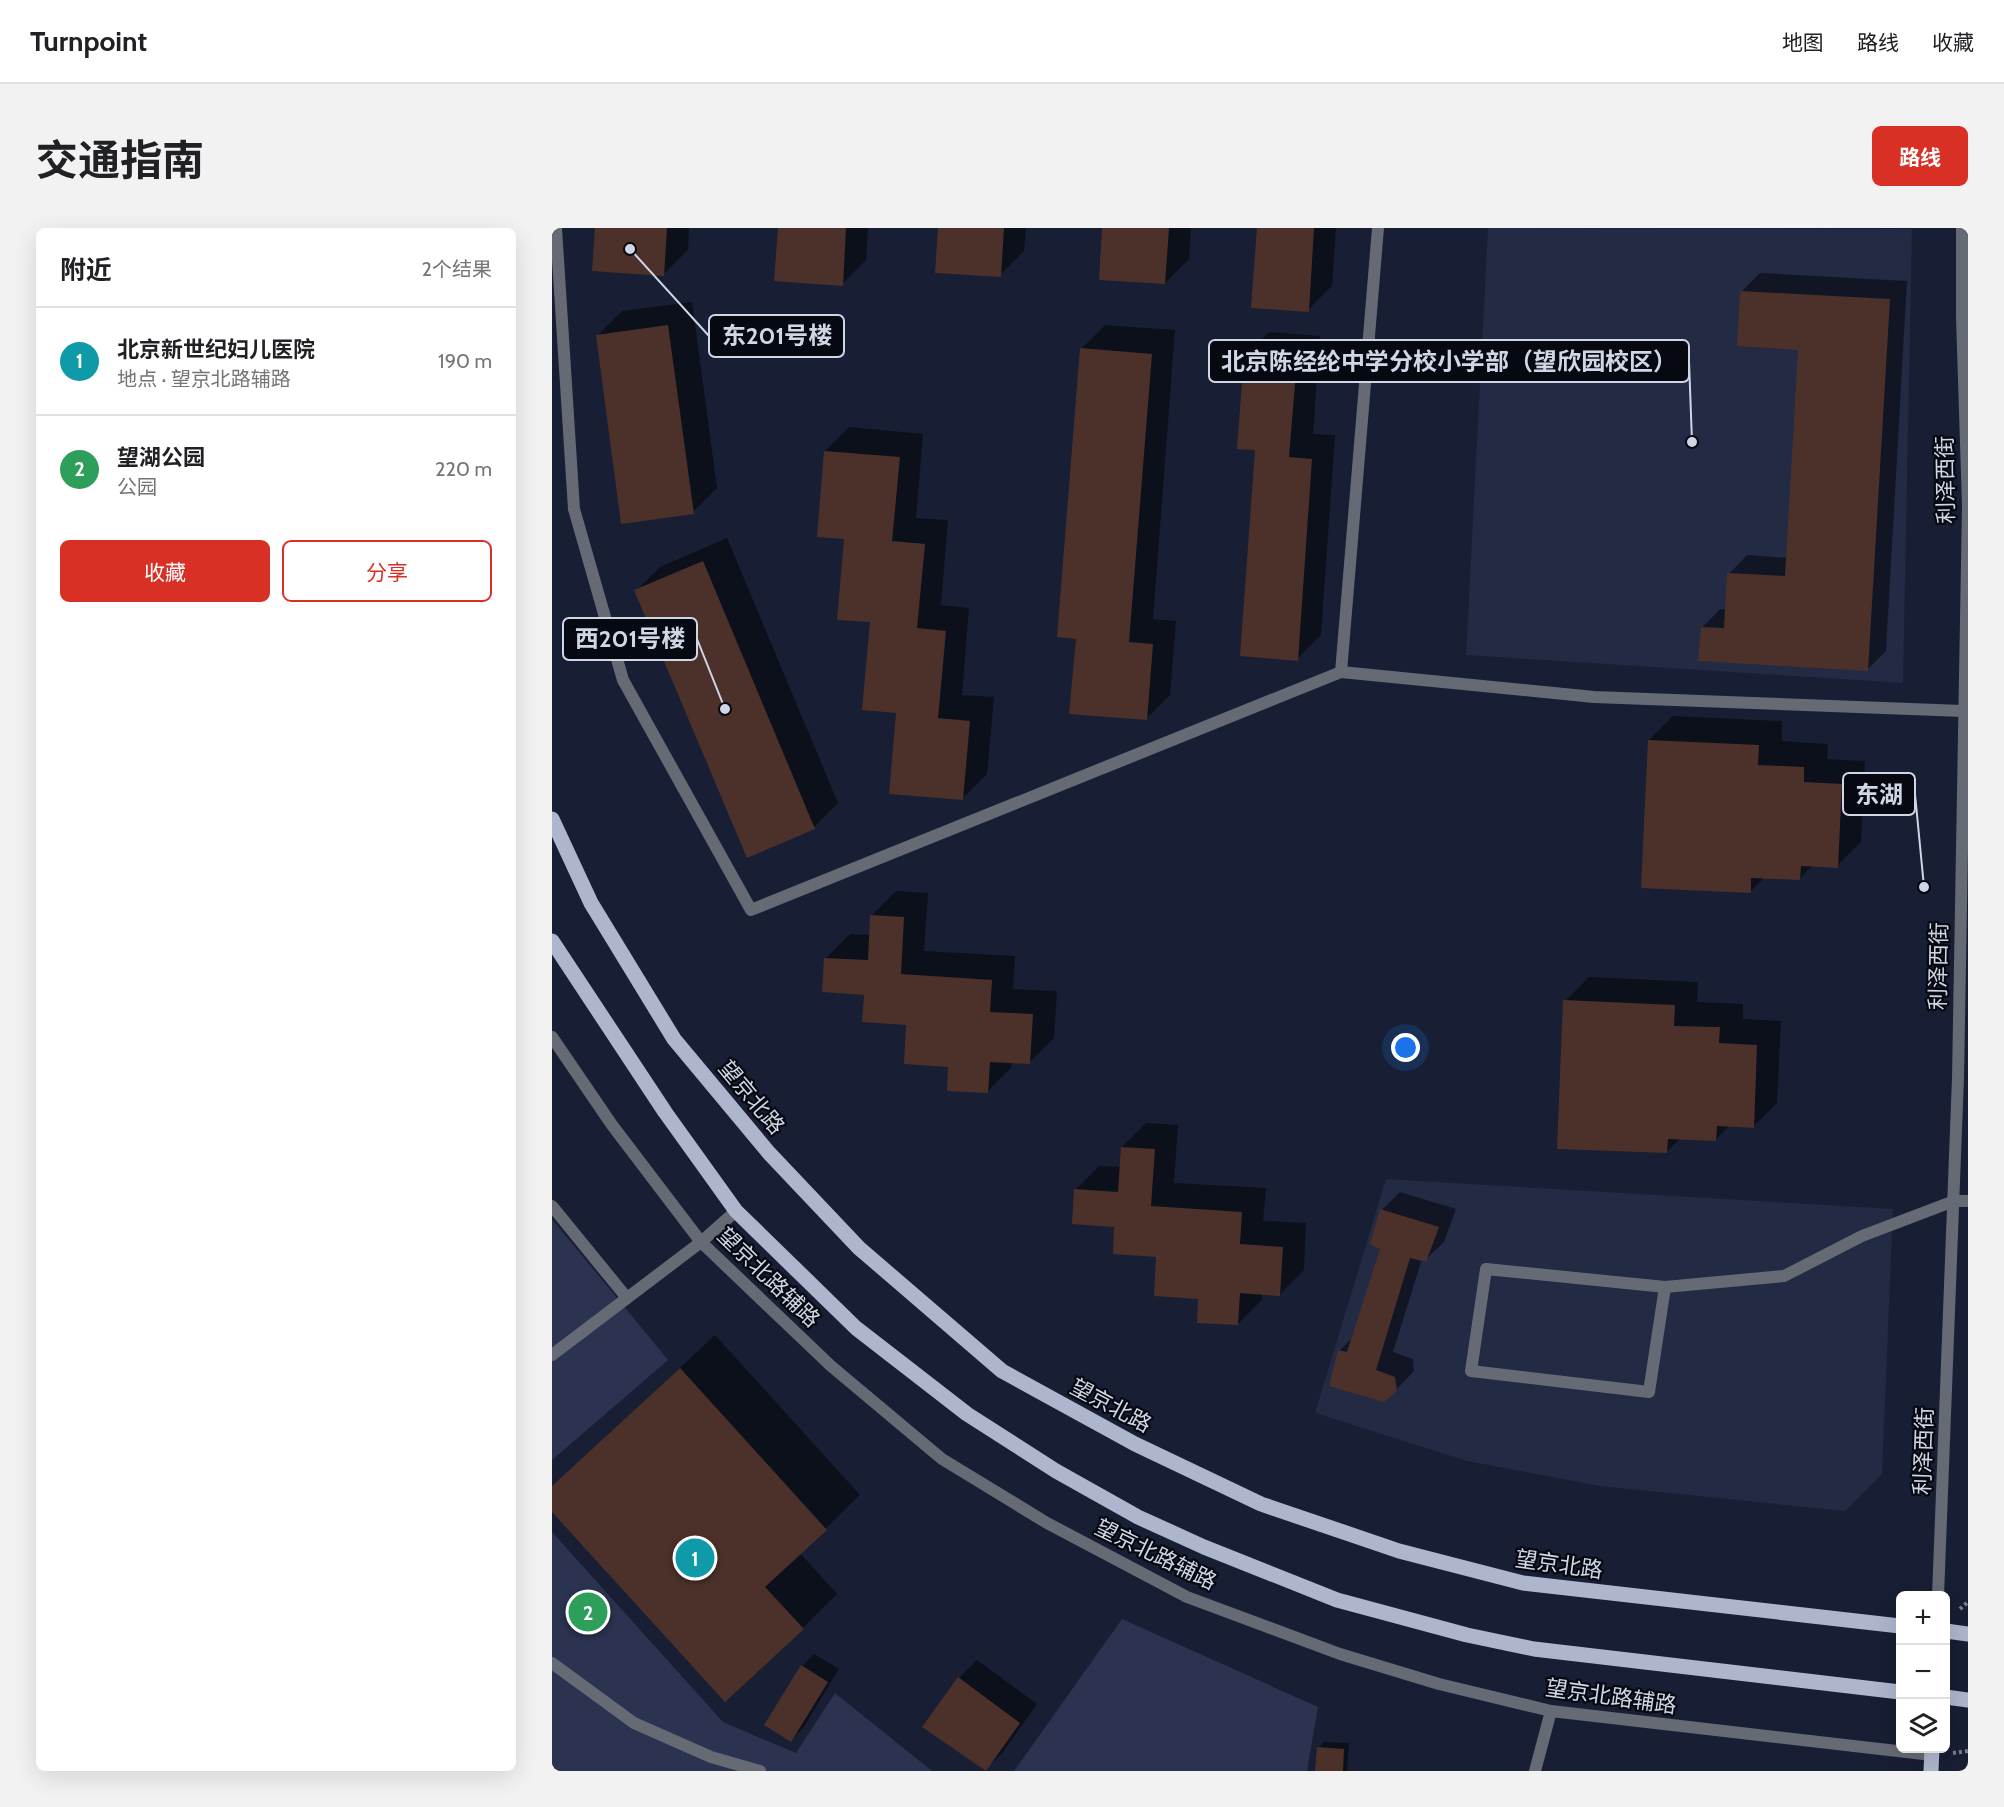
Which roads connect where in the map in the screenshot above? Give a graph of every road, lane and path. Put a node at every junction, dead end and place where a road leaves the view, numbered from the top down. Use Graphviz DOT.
graph roads {
  1 [pos="556,228"];
  2 [pos="1378,228"];
  3 [pos="1962,228"];
  4 [pos="1341,672"];
  5 [pos="1964,711"];
  6 [pos="552,819"];
  7 [pos="552,941"];
  8 [pos="552,1037"];
  9 [pos="1954,1201"];
  10 [pos="1968,1202"];
  11 [pos="552,1206"];
  12 [pos="736,1211"];
  13 [pos="701,1242"];
  14 [pos="1665,1287"];
  15 [pos="627,1298"];
  16 [pos="552,1355"];
  17 [pos="1938,1591"];
  18 [pos="1896,1626"];
  19 [pos="1950,1632"];
  20 [pos="1968,1634"];
  21 [pos="552,1663"];
  22 [pos="1896,1692"];
  23 [pos="1950,1698"];
  24 [pos="1968,1700"];
  25 [pos="1551,1711"];
  26 [pos="1896,1748"];
  27 [pos="1932,1753"];
  28 [pos="760,1771"];
  29 [pos="1535,1771"];
  30 [pos="1931,1771"];
  1 -- 4 [label="street"];
  2 -- 4 [label="street"];
  3 -- 5 [label="street, 利泽西街"];
  4 -- 5 [label="street"];
  5 -- 9 [label="street, 利泽西街"];
  6 -- 18 [label="main road, 望京北路"];
  7 -- 12 [label="main road"];
  8 -- 13 [label="street, 望京北路辅路"];
  9 -- 10 [label="street"];
  9 -- 14 [label="street"];
  9 -- 17 [label="street, 利泽西街"];
  11 -- 15 [label="street"];
  12 -- 13 [label="street"];
  12 -- 22 [label="main road"];
  13 -- 15 [label="street"];
  13 -- 25 [label="street, 望京北路辅路"];
  14 -- 14 [label="street"];
  15 -- 16 [label="street"];
  19 -- 20 [label="main road"];
  21 -- 28 [label="street"];
  23 -- 24 [label="main road"];
  25 -- 26 [label="street, 望京北路辅路"];
  25 -- 29 [label="street"];
  27 -- 30 [label="main road"];
}
